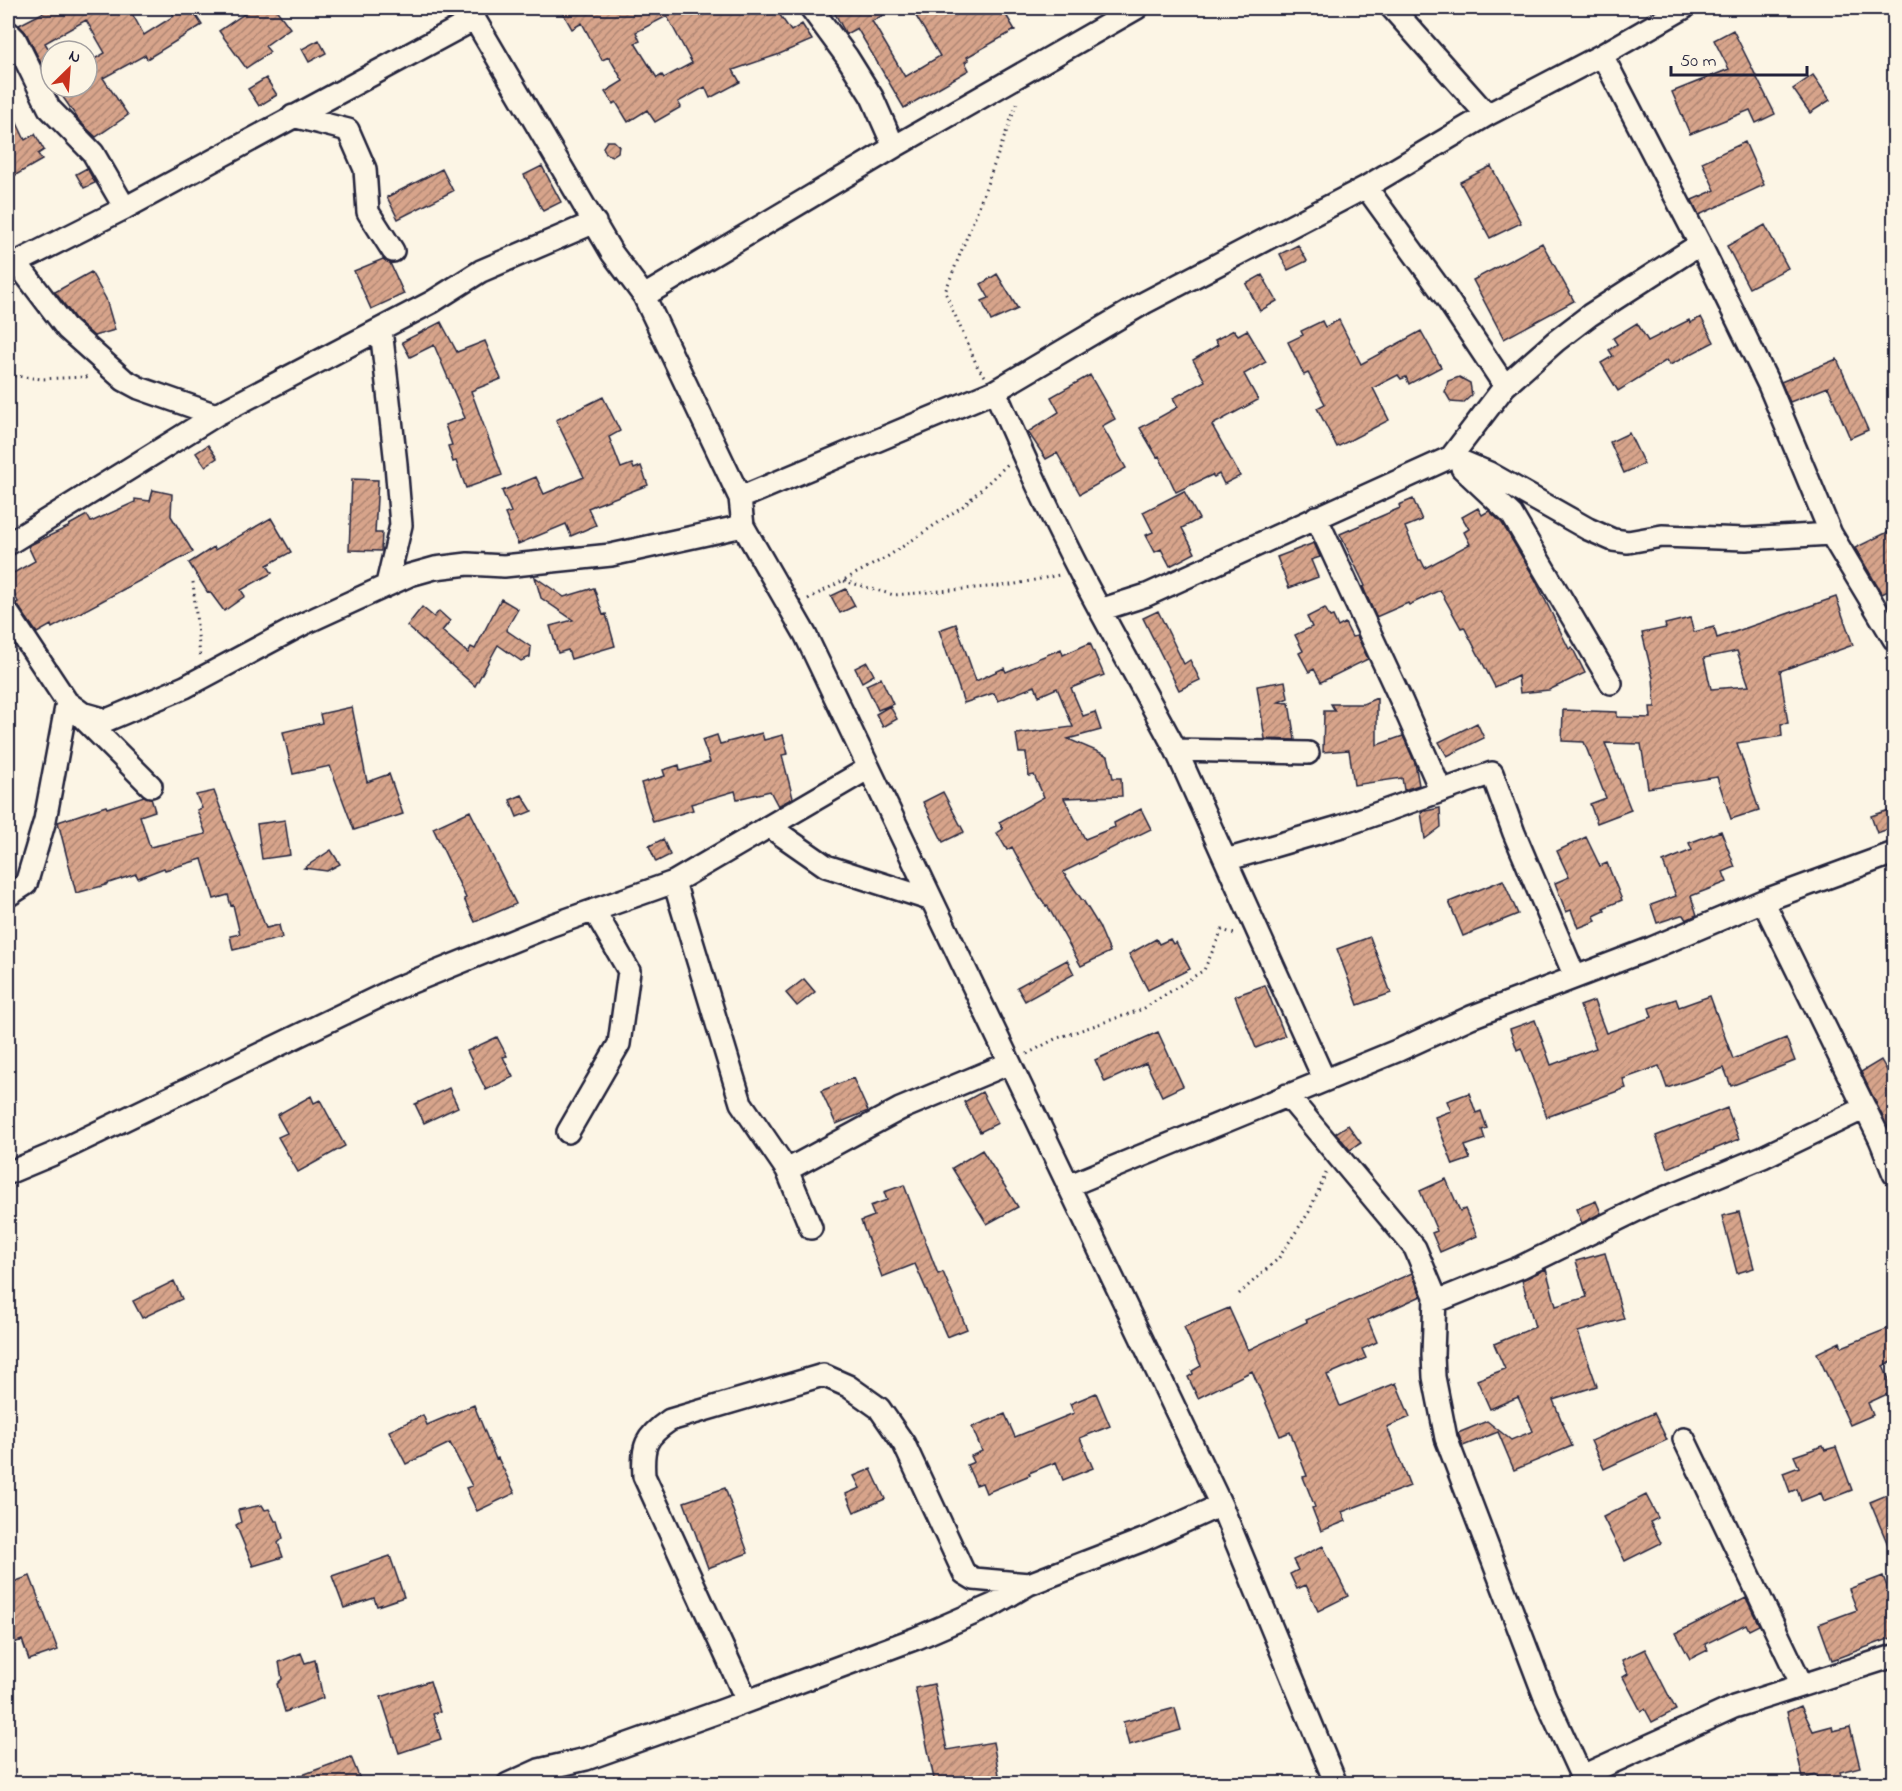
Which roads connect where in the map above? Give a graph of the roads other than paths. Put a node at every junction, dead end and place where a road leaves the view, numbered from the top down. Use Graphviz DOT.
graph roads {
  1 [pos="811,8"];
  2 [pos="1137,8"];
  3 [pos="1392,8"];
  4 [pos="1673,10"];
  5 [pos="472,14"];
  6 [pos="8,32"];
  7 [pos="1602,55"];
  8 [pos="1487,114"];
  9 [pos="293,116"];
  10 [pos="894,147"];
  11 [pos="1366,187"];
  12 [pos="125,208"];
  13 [pos="595,222"];
  14 [pos="1700,244"];
  15 [pos="393,251"];
  16 [pos="12,265"];
  17 [pos="644,296"];
  18 [pos="381,329"];
  19 [pos="1505,386"];
  20 [pos="994,391"];
  21 [pos="216,415"];
  22 [pos="1451,457"];
  23 [pos="740,498"];
  24 [pos="1316,517"];
  25 [pos="743,526"];
  26 [pos="1831,534"];
  27 [pos="8,544"];
  28 [pos="387,585"];
  29 [pos="1100,610"];
  30 [pos="8,613"];
  31 [pos="1894,639"];
  32 [pos="1611,683"];
  33 [pos="67,702"];
  34 [pos="1176,750"];
  35 [pos="1308,753"];
  36 [pos="869,768"];
  37 [pos="152,786"];
  38 [pos="1441,791"];
  39 [pos="770,827"];
  40 [pos="1894,853"];
  41 [pos="1226,860"];
  42 [pos="674,882"];
  43 [pos="9,895"];
  44 [pos="932,900"];
  45 [pos="1763,901"];
  46 [pos="594,910"];
  47 [pos="1575,977"];
  48 [pos="1010,1063"];
  49 [pos="1324,1079"];
  50 [pos="1287,1095"];
  51 [pos="1865,1108"];
  52 [pos="568,1132"];
  53 [pos="787,1170"];
  54 [pos="8,1173"];
  55 [pos="1894,1174"];
  56 [pos="1068,1186"];
  57 [pos="811,1228"];
  58 [pos="1435,1302"];
  59 [pos="1684,1439"];
  60 [pos="1221,1505"];
  61 [pos="1029,1584"];
  62 [pos="1894,1656"];
  63 [pos="1802,1685"];
  64 [pos="747,1701"];
  65 [pos="1584,1780"];
  66 [pos="508,1784"];
  67 [pos="1336,1784"];
  1 -- 10 [label="street"];
  2 -- 10 [label="street"];
  3 -- 8 [label="street"];
  4 -- 7 [label="street"];
  5 -- 9 [label="street"];
  5 -- 13 [label="street"];
  6 -- 12 [label="street"];
  7 -- 8 [label="street"];
  7 -- 14 [label="street"];
  8 -- 11 [label="street"];
  9 -- 12 [label="street"];
  9 -- 15 [label="street"];
  10 -- 17 [label="street"];
  11 -- 19 [label="street"];
  11 -- 20 [label="street"];
  12 -- 16 [label="street"];
  13 -- 17 [label="street"];
  13 -- 18 [label="street"];
  14 -- 19 [label="street"];
  14 -- 26 [label="street"];
  16 -- 21 [label="street"];
  17 -- 23 [label="street"];
  18 -- 21 [label="street"];
  18 -- 28 [label="street"];
  19 -- 22 [label="street"];
  20 -- 23 [label="street"];
  20 -- 29 [label="street"];
  21 -- 27 [label="street"];
  22 -- 24 [label="street"];
  22 -- 26 [label="street"];
  22 -- 32 [label="street"];
  23 -- 25 [label="street"];
  24 -- 29 [label="street"];
  24 -- 38 [label="street"];
  25 -- 28 [label="street"];
  25 -- 36 [label="street"];
  26 -- 31 [label="street"];
  28 -- 33 [label="street"];
  29 -- 34 [label="street"];
  30 -- 33 [label="street"];
  33 -- 37 [label="street"];
  33 -- 43 [label="street"];
  34 -- 35 [label="street"];
  34 -- 41 [label="street"];
  36 -- 39 [label="street"];
  36 -- 44 [label="street"];
  38 -- 41 [label="street"];
  38 -- 47 [label="street"];
  39 -- 42 [label="street"];
  39 -- 44 [label="street"];
  40 -- 45 [label="street"];
  41 -- 49 [label="street"];
  42 -- 46 [label="street"];
  42 -- 53 [label="street"];
  44 -- 48 [label="street"];
  45 -- 47 [label="street"];
  45 -- 51 [label="street"];
  46 -- 52 [label="street"];
  46 -- 54 [label="street"];
  47 -- 49 [label="street"];
  48 -- 53 [label="street"];
  48 -- 56 [label="street"];
  49 -- 50 [label="street"];
  50 -- 56 [label="street"];
  50 -- 58 [label="street"];
  51 -- 55 [label="street"];
  51 -- 58 [label="street"];
  53 -- 57 [label="street"];
  56 -- 60 [label="street"];
  58 -- 65 [label="street"];
  59 -- 63 [label="street"];
  60 -- 61 [label="street"];
  60 -- 67 [label="street"];
  61 -- 64 [label="street"];
  61 -- 64 [label="street"];
  62 -- 63 [label="street"];
  63 -- 65 [label="street"];
  64 -- 66 [label="street"];
}
